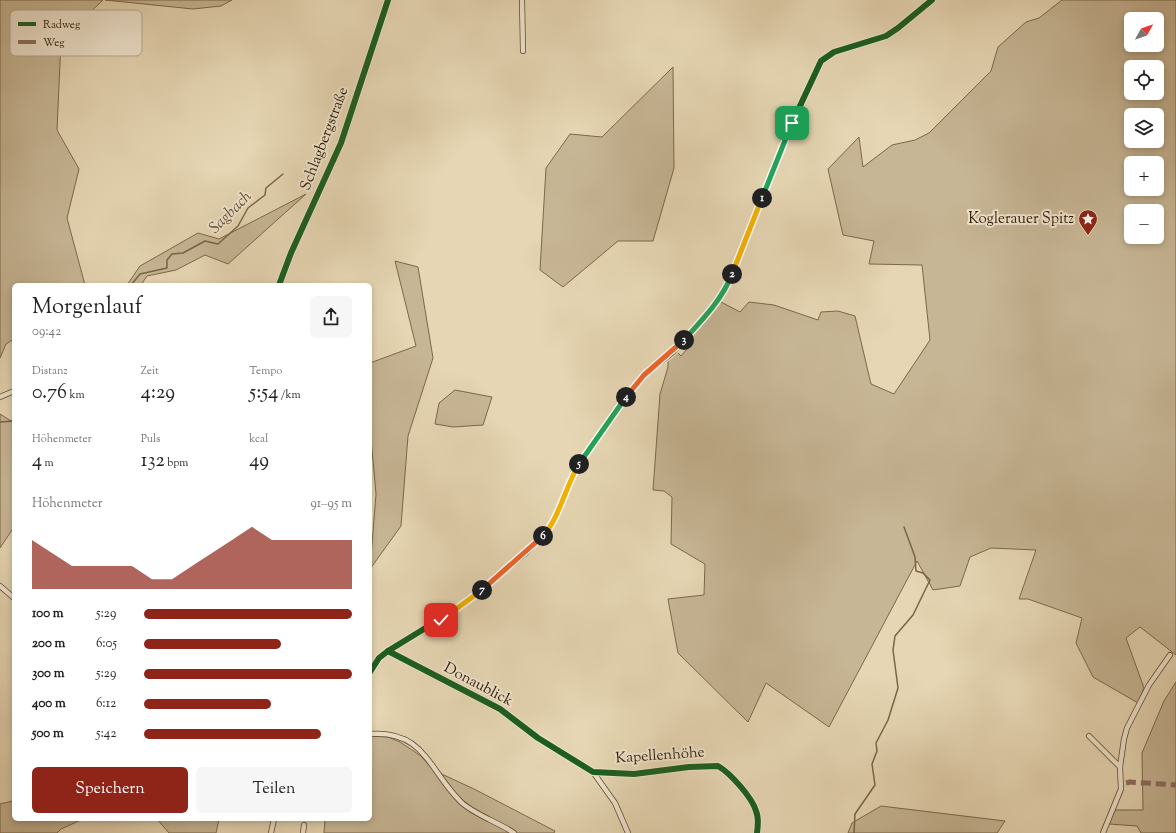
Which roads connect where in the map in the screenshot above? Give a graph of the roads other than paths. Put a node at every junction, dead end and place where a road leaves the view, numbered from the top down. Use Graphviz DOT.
graph roads {
  1 [pos="388,0"];
  2 [pos="522,0"];
  3 [pos="932,0"];
  4 [pos="523,51"];
  5 [pos="280,283"];
  6 [pos="12,392"];
  7 [pos="0,397"];
  8 [pos="0,586"];
  9 [pos="12,596"];
  10 [pos="388,651"];
  11 [pos="1170,655"];
  12 [pos="372,669"];
  13 [pos="372,734"];
  14 [pos="1089,736"];
  15 [pos="1120,766"];
  16 [pos="593,772"];
  17 [pos="274,821"];
  18 [pos="304,825"];
  19 [pos="271,833"];
  20 [pos="303,833"];
  21 [pos="514,833"];
  22 [pos="628,833"];
  23 [pos="757,833"];
  24 [pos="1104,833"];
  1 -- 5 [label="street, Schlagbergstraße"];
  2 -- 4 [label="street"];
  3 -- 10 [label="street"];
  6 -- 7 [label="street"];
  8 -- 9 [label="street"];
  10 -- 12 [label="street"];
  10 -- 16 [label="street, Donaublick"];
  11 -- 15 [label="street"];
  13 -- 21 [label="street"];
  14 -- 15 [label="street"];
  15 -- 24 [label="street"];
  16 -- 22 [label="street, Kapellenhöhe"];
  16 -- 23 [label="street, Kapellenhöhe"];
  17 -- 19 [label="street"];
  18 -- 20 [label="street"];
}
